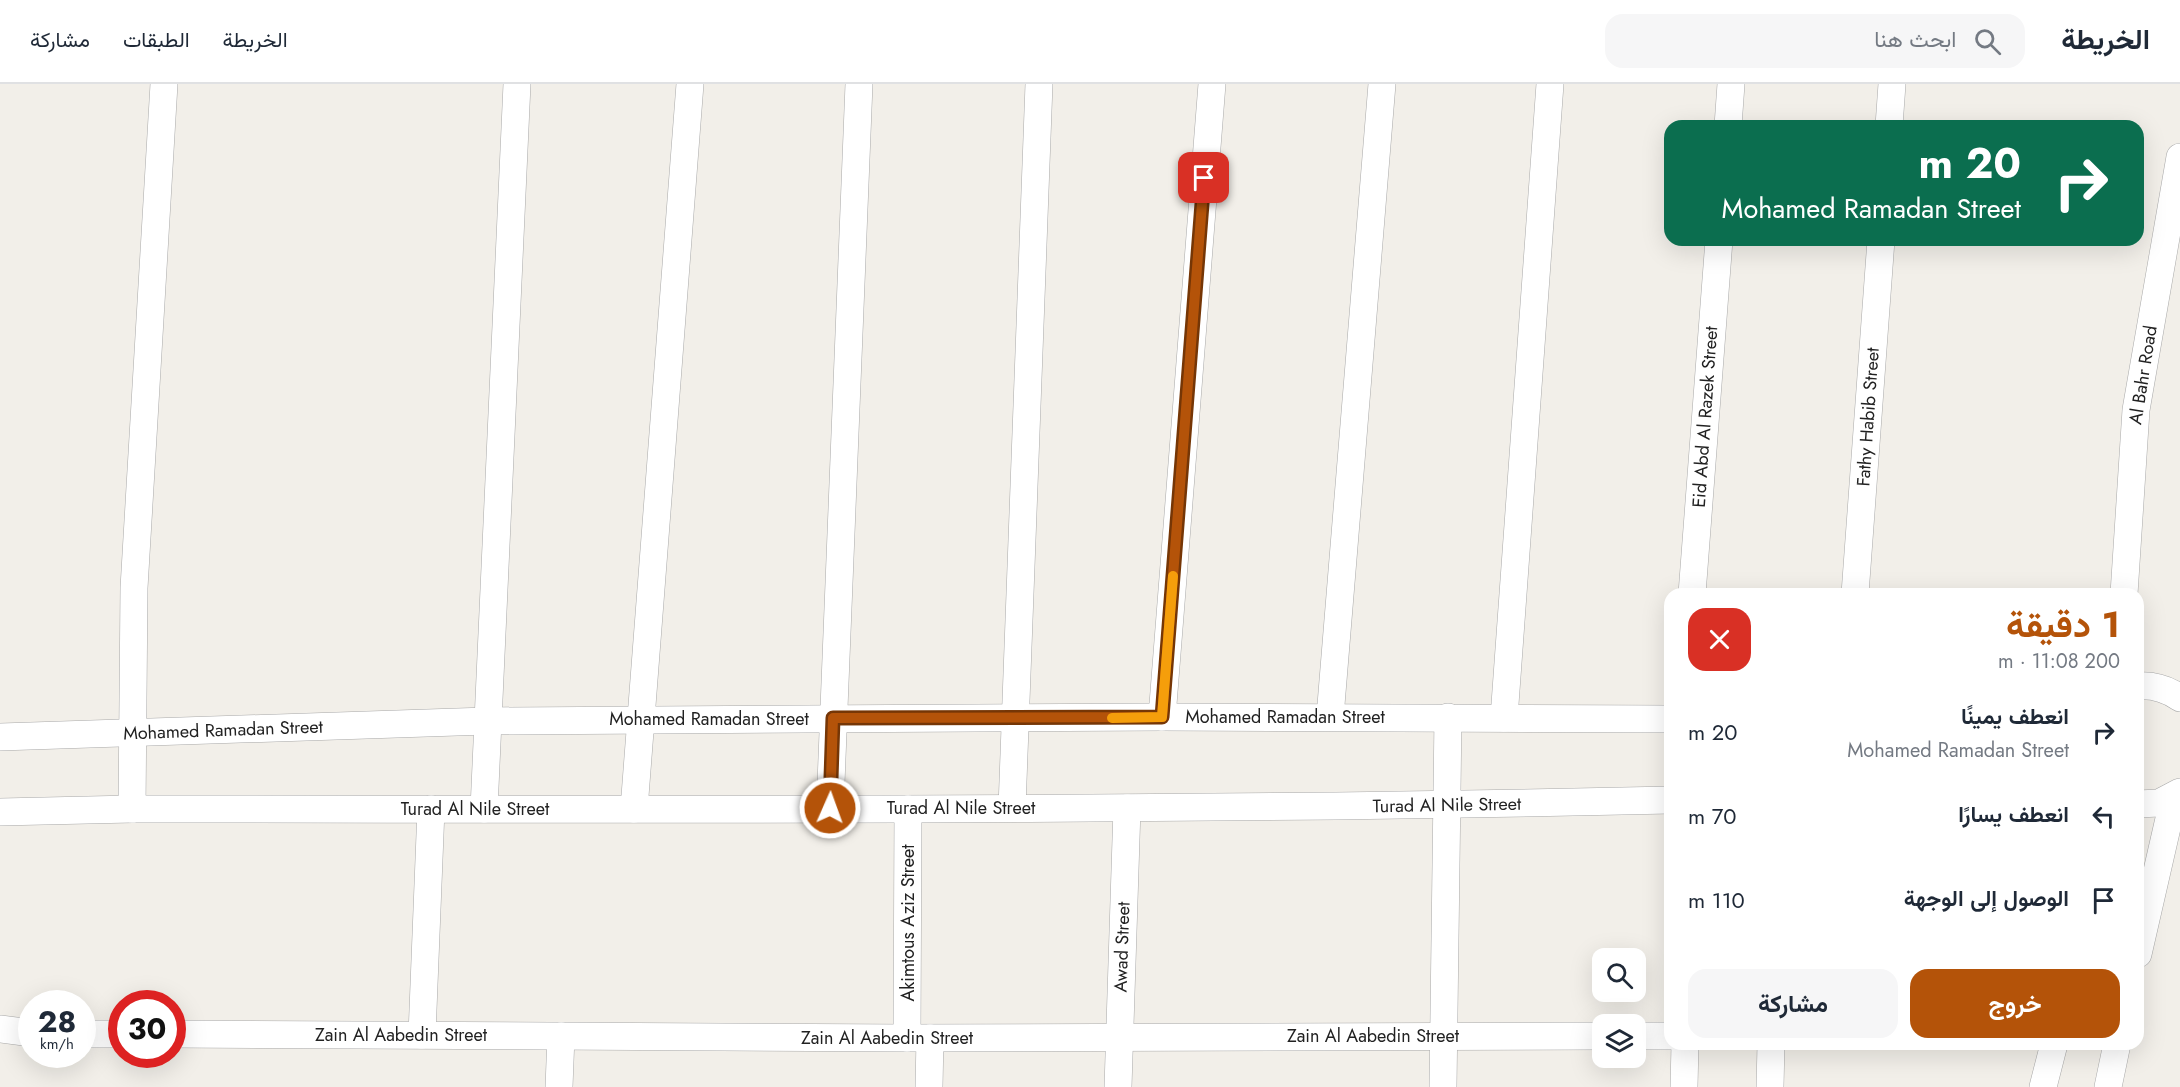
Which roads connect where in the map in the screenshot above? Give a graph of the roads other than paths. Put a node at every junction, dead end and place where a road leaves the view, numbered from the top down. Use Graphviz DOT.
graph roads {
  1 [pos="164,84"];
  2 [pos="517,84"];
  3 [pos="690,84"];
  4 [pos="860,84"];
  5 [pos="1038,84"];
  6 [pos="1212,84"];
  7 [pos="1383,84"];
  8 [pos="1550,84"];
  9 [pos="1731,84"];
  10 [pos="1892,84"];
  11 [pos="1728,120"];
  12 [pos="1889,120"];
  13 [pos="2180,157"];
  14 [pos="1719,246"];
  15 [pos="1881,246"];
  16 [pos="1692,588"];
  17 [pos="1856,588"];
  18 [pos="2124,588"];
  19 [pos="2144,686"];
  20 [pos="2180,698"];
  21 [pos="1162,717"];
  22 [pos="1330,717"];
  23 [pos="1448,717"];
  24 [pos="833,718"];
  25 [pos="1015,718"];
  26 [pos="1504,718"];
  27 [pos="1664,719"];
  28 [pos="640,720"];
  29 [pos="487,721"];
  30 [pos="131,733"];
  31 [pos="0,737"];
  32 [pos="2177,794"];
  33 [pos="1664,800"];
  34 [pos="2144,804"];
  35 [pos="1447,805"];
  36 [pos="830,808"];
  37 [pos="908,808"];
  38 [pos="1012,808"];
  39 [pos="1127,808"];
  40 [pos="132,809"];
  41 [pos="432,809"];
  42 [pos="484,809"];
  43 [pos="634,809"];
  44 [pos="0,812"];
  45 [pos="2144,929"];
  46 [pos="0,1029"];
  47 [pos="18,1031"];
  48 [pos="186,1034"];
  49 [pos="422,1035"];
  50 [pos="561,1036"];
  51 [pos="1444,1036"];
  52 [pos="1592,1036"];
  53 [pos="1646,1036"];
  54 [pos="1664,1036"];
  55 [pos="1119,1037"];
  56 [pos="919,1038"];
  57 [pos="1685,1050"];
  58 [pos="1771,1050"];
  59 [pos="2052,1050"];
  60 [pos="2116,1050"];
  61 [pos="559,1087"];
  62 [pos="929,1087"];
  63 [pos="1118,1087"];
  64 [pos="1443,1087"];
  65 [pos="1684,1087"];
  66 [pos="1770,1087"];
  67 [pos="2043,1087"];
  68 [pos="2108,1087"];
  1 -- 30 [label="street"];
  2 -- 29 [label="street"];
  3 -- 28 [label="street"];
  4 -- 24 [label="street"];
  5 -- 25 [label="street"];
  6 -- 21 [label="street"];
  7 -- 22 [label="street"];
  8 -- 26 [label="street"];
  9 -- 11 [label="street"];
  10 -- 12 [label="street"];
  13 -- 18 [label="street, Al Bahr Road"];
  14 -- 16 [label="street, Eid Abd Al Razek Street"];
  15 -- 17 [label="street, Fathy Habib Street"];
  19 -- 20 [label="street"];
  21 -- 22 [label="street, Mohamed Ramadan Street"];
  21 -- 25 [label="street, Mohamed Ramadan Street"];
  22 -- 23 [label="street, Mohamed Ramadan Street"];
  23 -- 26 [label="street, Mohamed Ramadan Street"];
  23 -- 35 [label="street"];
  24 -- 25 [label="street, Mohamed Ramadan Street"];
  24 -- 28 [label="street, Mohamed Ramadan Street"];
  24 -- 36 [label="street"];
  25 -- 38 [label="street"];
  26 -- 27 [label="street, Mohamed Ramadan Street"];
  28 -- 29 [label="street, Mohamed Ramadan Street"];
  28 -- 43 [label="street"];
  29 -- 30 [label="street, Mohamed Ramadan Street"];
  29 -- 42 [label="street"];
  30 -- 31 [label="street, Mohamed Ramadan Street"];
  30 -- 40 [label="street"];
  32 -- 34 [label="street"];
  32 -- 45 [label="street"];
  33 -- 35 [label="street, Turad Al Nile Street"];
  35 -- 39 [label="street, Turad Al Nile Street"];
  35 -- 51 [label="street"];
  36 -- 37 [label="street, Turad Al Nile Street"];
  36 -- 43 [label="street, Turad Al Nile Street"];
  37 -- 38 [label="street, Turad Al Nile Street"];
  37 -- 56 [label="street, Akimtous Aziz Street"];
  38 -- 39 [label="street, Turad Al Nile Street"];
  39 -- 55 [label="street, Awad Street"];
  40 -- 41 [label="street, Turad Al Nile Street"];
  40 -- 44 [label="street, Turad Al Nile Street"];
  41 -- 42 [label="street, Turad Al Nile Street"];
  41 -- 49 [label="street"];
  42 -- 43 [label="street, Turad Al Nile Street"];
  46 -- 47 [label="street"];
  48 -- 49 [label="street, Zain Al Aabedin Street"];
  49 -- 50 [label="street, Zain Al Aabedin Street"];
  50 -- 56 [label="street, Zain Al Aabedin Street"];
  50 -- 61 [label="street"];
  51 -- 52 [label="street, Zain Al Aabedin Street"];
  51 -- 55 [label="street, Zain Al Aabedin Street"];
  51 -- 64 [label="street"];
  53 -- 54 [label="street"];
  55 -- 56 [label="street, Zain Al Aabedin Street"];
  55 -- 63 [label="street, Awad Street"];
  56 -- 62 [label="street, Akimtous Aziz Street"];
  57 -- 65 [label="street"];
  58 -- 66 [label="street"];
  59 -- 67 [label="street"];
  60 -- 68 [label="street"];
}
